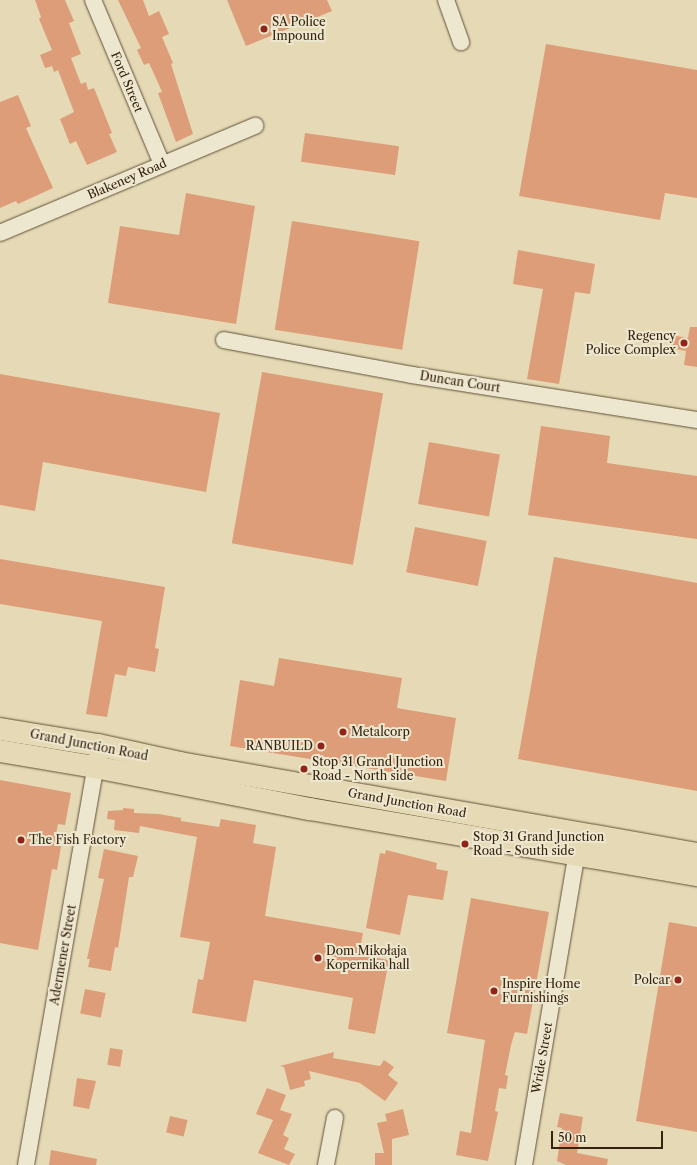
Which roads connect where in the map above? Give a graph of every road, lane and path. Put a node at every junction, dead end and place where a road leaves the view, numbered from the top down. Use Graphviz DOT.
graph roads {
  1 [pos="93,0"];
  2 [pos="446,0"];
  3 [pos="461,42"];
  4 [pos="255,126"];
  5 [pos="162,164"];
  6 [pos="0,233"];
  7 [pos="224,340"];
  8 [pos="697,420"];
  9 [pos="0,729"];
  10 [pos="98,746"];
  11 [pos="0,751"];
  12 [pos="95,767"];
  13 [pos="580,834"];
  14 [pos="697,854"];
  15 [pos="576,855"];
  16 [pos="697,876"];
  17 [pos="335,1118"];
  18 [pos="26,1165"];
  19 [pos="326,1165"];
  20 [pos="524,1165"];
  1 -- 5 [label="street, Ford Street"];
  2 -- 3 [label="street"];
  4 -- 5 [label="street, Blakeney Road"];
  5 -- 6 [label="street, Blakeney Road"];
  7 -- 8 [label="street, Duncan Court"];
  9 -- 10 [label="highway, Grand Junction Road"];
  10 -- 12 [label="street, Adermener Street"];
  10 -- 13 [label="highway, Grand Junction Road"];
  11 -- 12 [label="highway, Grand Junction Road"];
  12 -- 15 [label="highway, Grand Junction Road"];
  12 -- 18 [label="street, Adermener Street"];
  13 -- 14 [label="highway, Grand Junction Road"];
  13 -- 15 [label="street, Wride Street"];
  15 -- 16 [label="highway, Grand Junction Road"];
  15 -- 20 [label="street, Wride Street"];
  17 -- 19 [label="street"];
}
